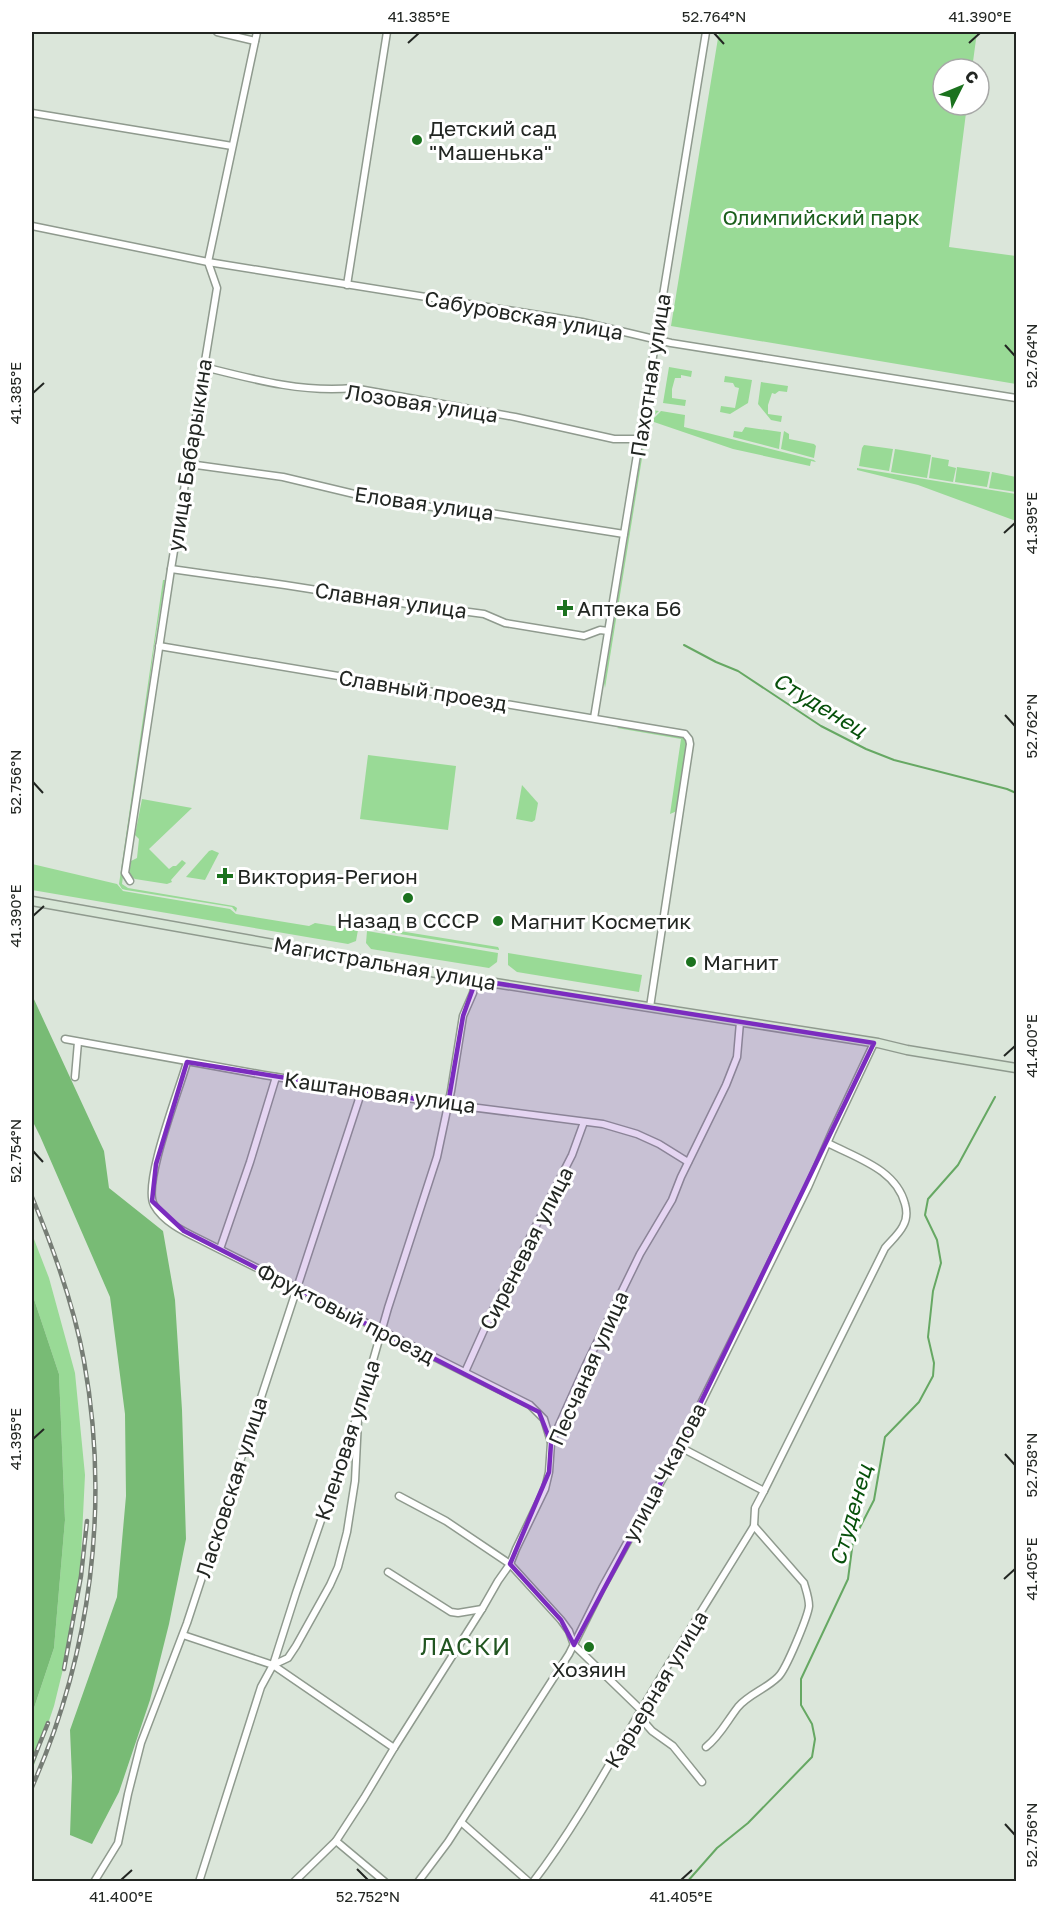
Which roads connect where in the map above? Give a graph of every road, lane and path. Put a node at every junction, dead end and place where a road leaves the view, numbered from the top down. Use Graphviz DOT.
graph roads {
  1 [pos="217,32"];
  2 [pos="257,32"];
  3 [pos="387,32"];
  4 [pos="706,32"];
  5 [pos="255,41"];
  6 [pos="32,113"];
  7 [pos="232,146"];
  8 [pos="32,226"];
  9 [pos="208,262"];
  10 [pos="347,285"];
  11 [pos="655,340"];
  12 [pos="204,367"];
  13 [pos="1017,398"];
  14 [pos="640,439"];
  15 [pos="189,464"];
  16 [pos="624,534"];
  17 [pos="171,569"];
  18 [pos="608,631"];
  19 [pos="159,646"];
  20 [pos="594,718"];
  21 [pos="130,881"];
  22 [pos="32,901"];
  23 [pos="476,980"];
  24 [pos="650,1007"];
  25 [pos="740,1022"];
  26 [pos="65,1039"];
  27 [pos="78,1042"];
  28 [pos="874,1043"];
  29 [pos="187,1062"];
  30 [pos="1017,1068"];
  31 [pos="75,1077"];
  32 [pos="276,1077"];
  33 [pos="362,1090"];
  34 [pos="448,1103"];
  35 [pos="585,1122"];
  36 [pos="828,1143"];
  37 [pos="688,1162"];
  38 [pos="220,1249"];
  39 [pos="297,1288"];
  40 [pos="383,1330"];
  41 [pos="465,1372"];
  42 [pos="358,1413"];
  43 [pos="551,1443"];
  44 [pos="680,1447"];
  45 [pos="764,1491"];
  46 [pos="399,1496"];
  47 [pos="754,1526"];
  48 [pos="510,1564"];
  49 [pos="388,1572"];
  50 [pos="482,1609"];
  51 [pos="183,1635"];
  52 [pos="574,1645"];
  53 [pos="273,1665"];
  54 [pos="640,1712"];
  55 [pos="706,1747"];
  56 [pos="394,1748"];
  57 [pos="702,1782"];
  58 [pos="461,1822"];
  59 [pos="336,1841"];
  60 [pos="94,1881"];
  61 [pos="199,1881"];
  62 [pos="294,1881"];
  63 [pos="385,1881"];
  64 [pos="418,1881"];
  65 [pos="531,1881"];
  1 -- 5 [label="street"];
  2 -- 5 [label="street, улица Бабарыкина"];
  3 -- 10 [label="street"];
  4 -- 11 [label="street, Пахотная улица"];
  5 -- 7 [label="street, улица Бабарыкина"];
  6 -- 7 [label="street"];
  7 -- 9 [label="street, улица Бабарыкина"];
  8 -- 9 [label="street, Сабуровская улица"];
  9 -- 10 [label="street, Сабуровская улица"];
  9 -- 12 [label="street, улица Бабарыкина"];
  10 -- 11 [label="street, Сабуровская улица"];
  11 -- 13 [label="street, Сабуровская улица"];
  11 -- 14 [label="street, Пахотная улица"];
  12 -- 14 [label="street, Лозовая улица"];
  12 -- 15 [label="street, улица Бабарыкина"];
  14 -- 16 [label="street, Пахотная улица"];
  15 -- 16 [label="street, Еловая улица"];
  15 -- 17 [label="street, улица Бабарыкина"];
  16 -- 18 [label="street, Пахотная улица"];
  17 -- 18 [label="street, Славная улица"];
  17 -- 19 [label="street, улица Бабарыкина"];
  18 -- 20 [label="street, Пахотная улица"];
  19 -- 20 [label="street, Славный проезд"];
  19 -- 21 [label="street, улица Бабарыкина"];
  20 -- 24 [label="street, Славный проезд"];
  22 -- 23 [label="main road, Магистральная улица"];
  23 -- 24 [label="main road, Магистральная улица"];
  23 -- 34 [label="street, Кленовая улица"];
  24 -- 25 [label="main road, Магистральная улица"];
  25 -- 28 [label="main road, Магистральная улица"];
  25 -- 37 [label="street, Песчаная улица"];
  26 -- 27 [label="street, Каштановая улица"];
  27 -- 29 [label="street, Каштановая улица"];
  27 -- 31 [label="street"];
  28 -- 30 [label="main road, Магистральная улица"];
  28 -- 36 [label="street, улица Чкалова"];
  29 -- 32 [label="street, Каштановая улица"];
  29 -- 38 [label="street, Фруктовый проезд"];
  32 -- 33 [label="street, Каштановая улица"];
  32 -- 38 [label="street"];
  33 -- 34 [label="street, Каштановая улица"];
  33 -- 39 [label="street, Ласковская улица"];
  34 -- 35 [label="street, Каштановая улица"];
  34 -- 40 [label="street, Кленовая улица"];
  35 -- 37 [label="street, Каштановая улица"];
  35 -- 41 [label="street, Сиреневая улица"];
  36 -- 44 [label="street, улица Чкалова"];
  36 -- 45 [label="street, Карьерная улица"];
  37 -- 43 [label="street, Песчаная улица"];
  38 -- 39 [label="street, Фруктовый проезд"];
  39 -- 40 [label="street, Фруктовый проезд"];
  39 -- 51 [label="street, Ласковская улица"];
  40 -- 41 [label="street, Фруктовый проезд"];
  40 -- 42 [label="street, Кленовая улица"];
  41 -- 43 [label="street, Фруктовый проезд"];
  42 -- 53 [label="street, Кленовая улица"];
  42 -- 53 [label="street"];
  43 -- 48 [label="street, Песчаная улица"];
  44 -- 45 [label="street"];
  44 -- 52 [label="street, улица Чкалова"];
  45 -- 47 [label="street, Карьерная улица"];
  46 -- 48 [label="street"];
  47 -- 54 [label="street, Карьерная улица"];
  47 -- 55 [label="street"];
  48 -- 50 [label="street, Песчаная улица"];
  48 -- 52 [label="street"];
  49 -- 50 [label="street"];
  50 -- 56 [label="street, Песчаная улица"];
  51 -- 53 [label="street"];
  51 -- 60 [label="street, Ласковская улица"];
  52 -- 54 [label="street"];
  52 -- 58 [label="street, улица Чкалова"];
  53 -- 56 [label="street"];
  53 -- 61 [label="street, Кленовая улица"];
  54 -- 57 [label="street"];
  54 -- 65 [label="street, Карьерная улица"];
  56 -- 59 [label="street, Песчаная улица"];
  58 -- 64 [label="street, улица Чкалова"];
  58 -- 65 [label="street"];
  59 -- 62 [label="street, Песчаная улица"];
  59 -- 63 [label="street"];
}
